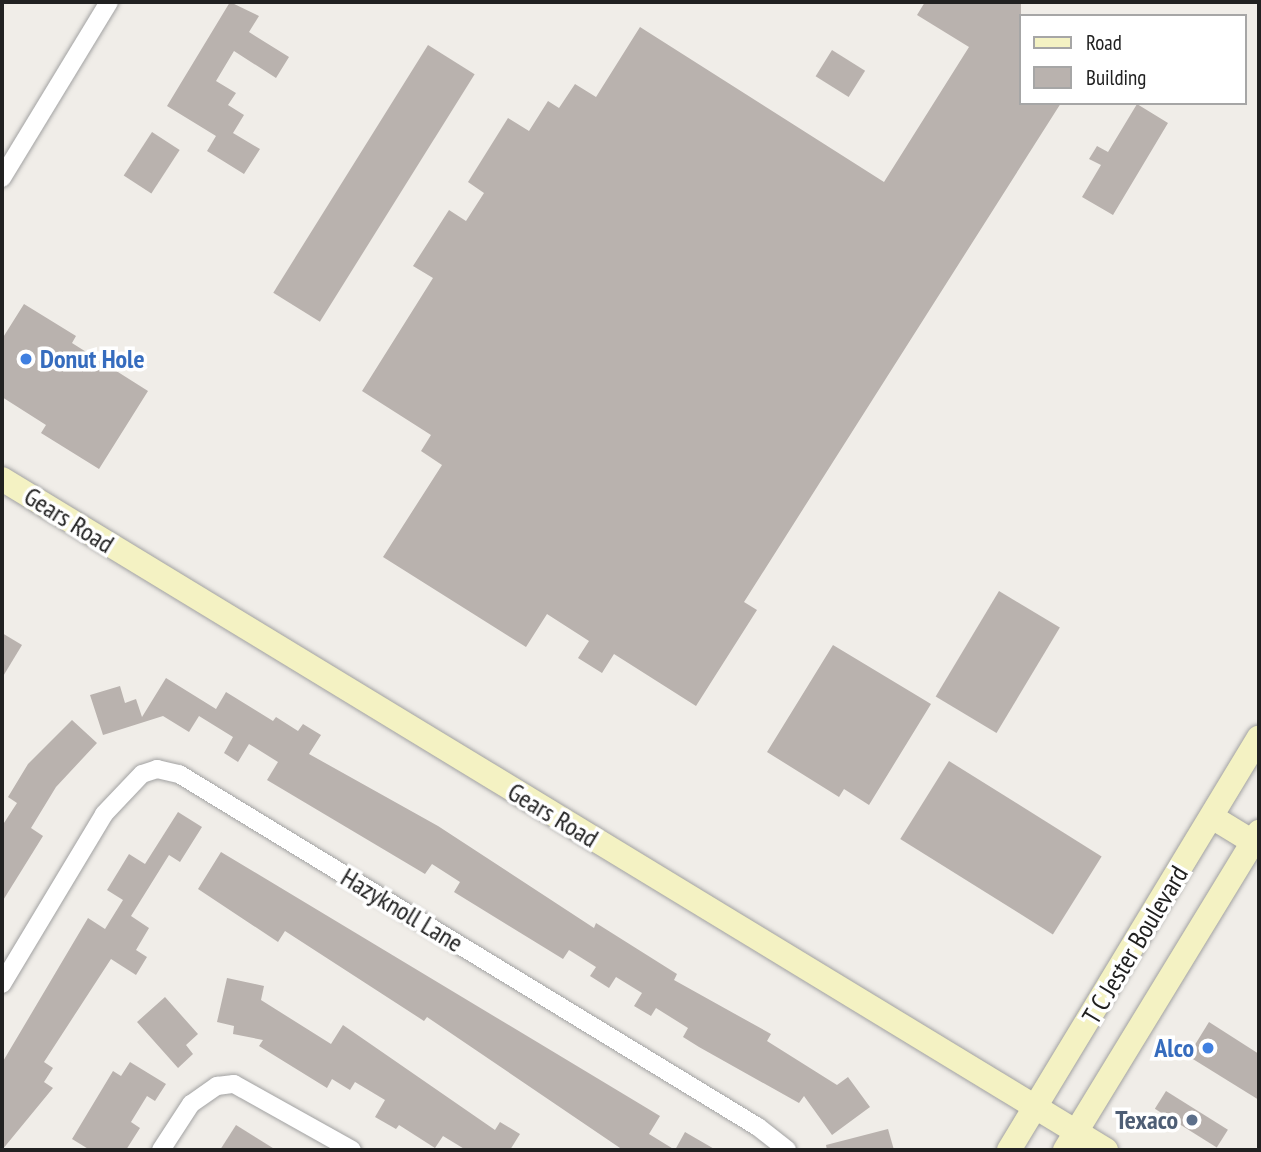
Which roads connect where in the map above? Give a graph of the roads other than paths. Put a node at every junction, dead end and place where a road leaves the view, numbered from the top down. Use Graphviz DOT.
graph roads {
  1 [pos="109,2"];
  2 [pos="2,178"];
  3 [pos="2,479"];
  4 [pos="1259,738"];
  5 [pos="1212,817"];
  6 [pos="1256,837"];
  7 [pos="2,984"];
  8 [pos="1037,1108"];
  9 [pos="1071,1141"];
  10 [pos="161,1150"];
  11 [pos="352,1150"];
  12 [pos="787,1150"];
  13 [pos="1010,1150"];
  14 [pos="1105,1150"];
  1 -- 2 [label="street"];
  3 -- 8 [label="main road, Gears Road"];
  4 -- 5 [label="main road, T C Jester Boulevard"];
  5 -- 6 [label="main road"];
  5 -- 8 [label="main road, T C Jester Boulevard"];
  6 -- 9 [label="main road, T C Jester Boulevard"];
  7 -- 12 [label="street, Hazyknoll Lane"];
  8 -- 9 [label="main road, Gears Road"];
  8 -- 13 [label="main road, T C Jester Boulevard"];
  9 -- 14 [label="main road, Gears Road"];
  10 -- 11 [label="street"];
}
